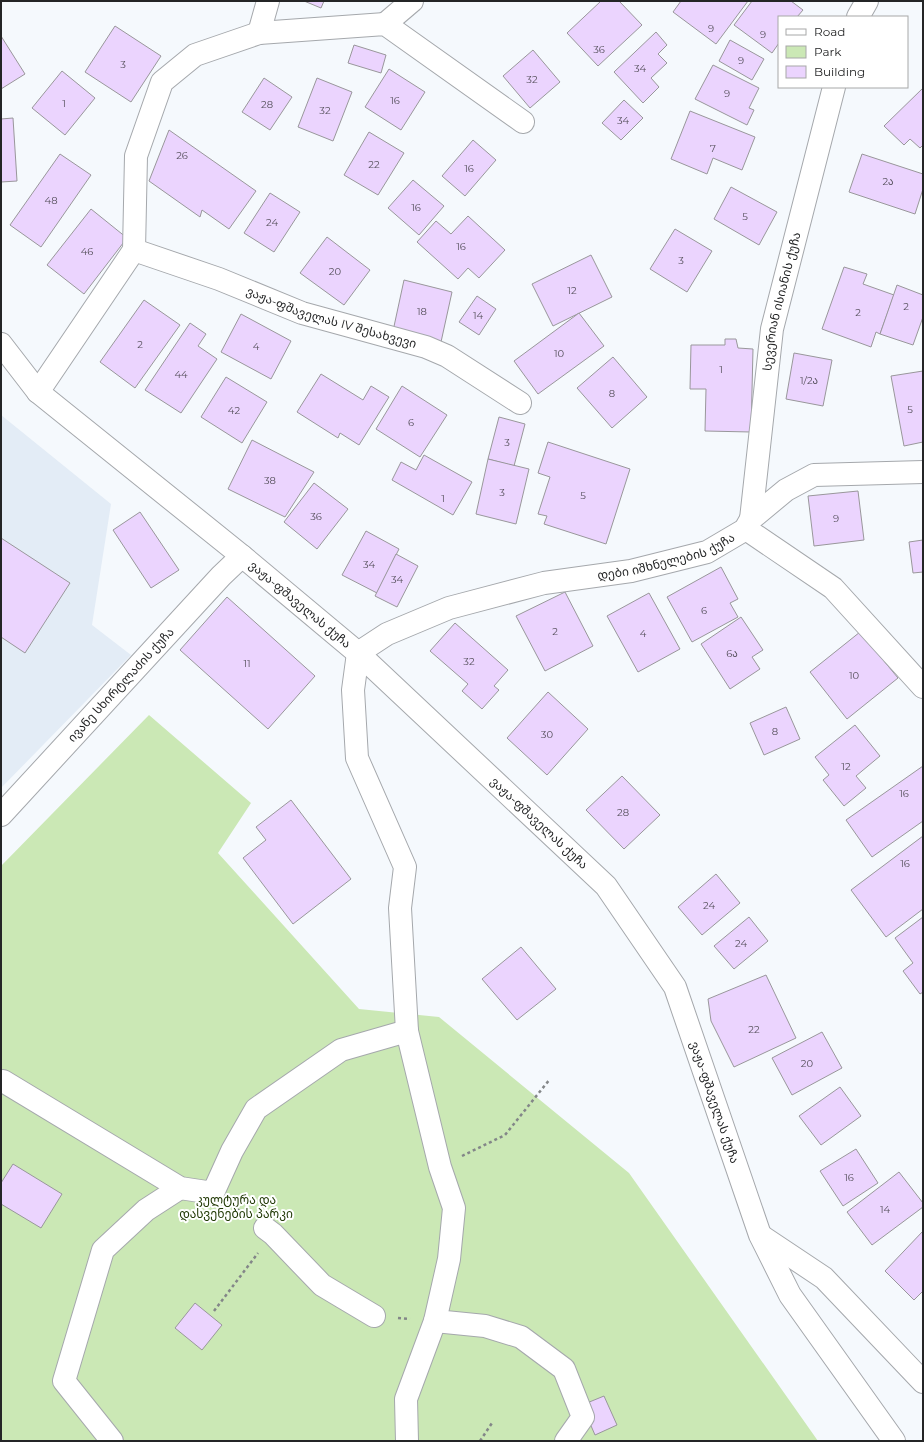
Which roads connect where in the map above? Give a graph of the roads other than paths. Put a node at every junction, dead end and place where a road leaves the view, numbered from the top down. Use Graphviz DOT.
graph roads {
  1 [pos="268,1"];
  2 [pos="412,1"];
  3 [pos="867,1"];
  4 [pos="859,16"];
  5 [pos="385,24"];
  6 [pos="259,33"];
  7 [pos="834,88"];
  8 [pos="523,122"];
  9 [pos="134,250"];
  10 [pos="1,344"];
  11 [pos="38,392"];
  12 [pos="520,402"];
  13 [pos="923,472"];
  14 [pos="748,524"];
  15 [pos="242,556"];
  16 [pos="358,653"];
  17 [pos="923,687"];
  18 [pos="1,815"];
  19 [pos="407,1031"];
  20 [pos="3,1081"];
  21 [pos="180,1188"];
  22 [pos="269,1231"];
  23 [pos="760,1235"];
  24 [pos="374,1316"];
  25 [pos="435,1321"];
  26 [pos="923,1382"];
  27 [pos="112,1441"];
  28 [pos="407,1441"];
  29 [pos="566,1441"];
  30 [pos="894,1441"];
  1 -- 6 [label="street"];
  2 -- 5 [label="street"];
  3 -- 4 [label="street"];
  5 -- 6 [label="street"];
  5 -- 8 [label="street"];
  6 -- 9 [label="street"];
  7 -- 14 [label="street, სევერიან ისიანის ქუჩა"];
  9 -- 11 [label="street"];
  9 -- 12 [label="street, ვაჟა-ფშაველას IV შესახვევი"];
  10 -- 11 [label="street, ვაჟა-ფშაველას ქუჩა"];
  11 -- 15 [label="street, ვაჟა-ფშაველას ქუჩა"];
  13 -- 14 [label="street"];
  14 -- 16 [label="street, დები იშხნელების ქუჩა"];
  14 -- 17 [label="street, დები იშხნელების ქუჩა"];
  15 -- 16 [label="street, ვაჟა-ფშაველას ქუჩა"];
  15 -- 18 [label="street, ივანე სხირტლაძის ქუჩა"];
  16 -- 19 [label="street"];
  16 -- 23 [label="street, ვაჟა-ფშაველას ქუჩა"];
  19 -- 21 [label="street"];
  19 -- 25 [label="street"];
  20 -- 21 [label="street"];
  21 -- 27 [label="street"];
  22 -- 24 [label="street"];
  23 -- 26 [label="street"];
  23 -- 30 [label="street, ვაჟა-ფშაველას ქუჩა"];
  25 -- 28 [label="street"];
  25 -- 29 [label="street"];
}
